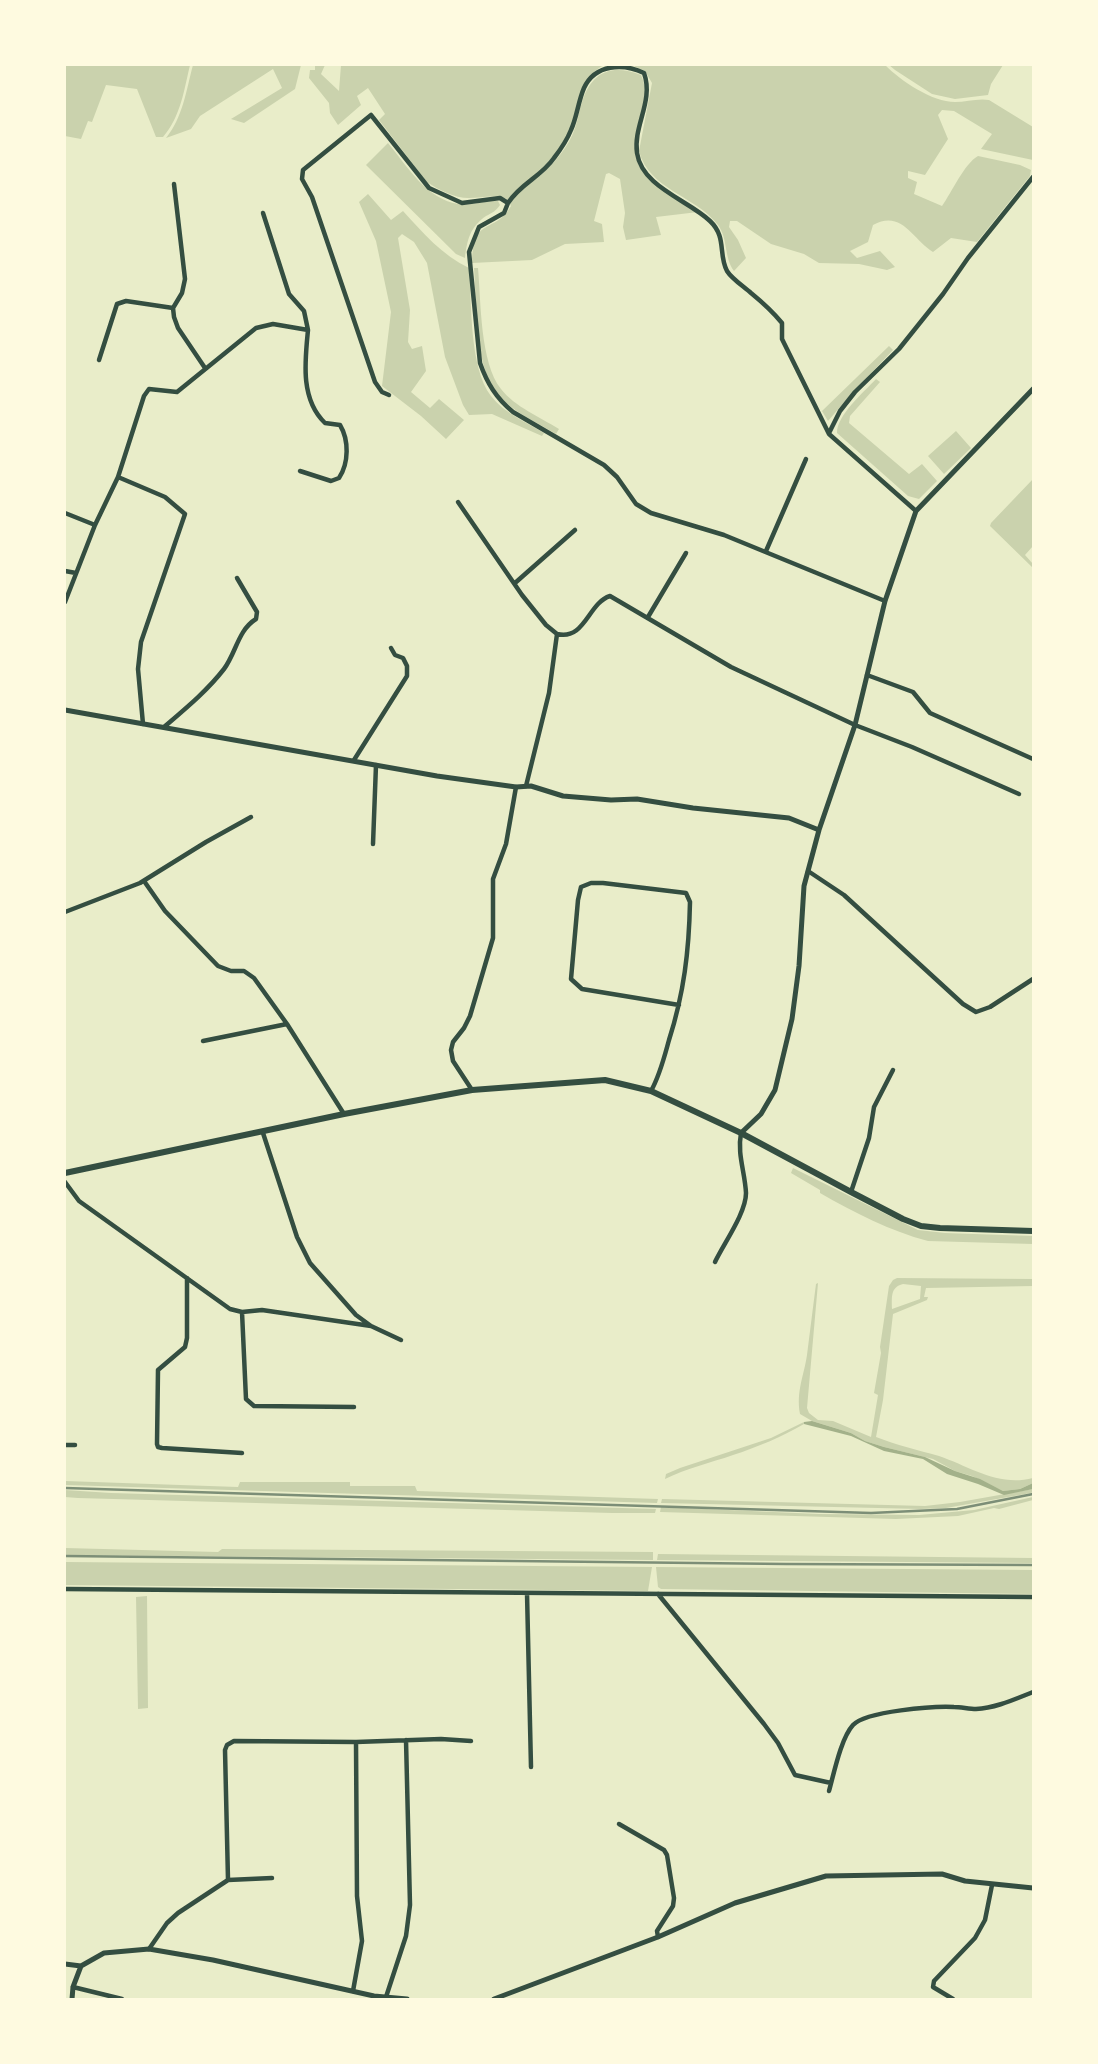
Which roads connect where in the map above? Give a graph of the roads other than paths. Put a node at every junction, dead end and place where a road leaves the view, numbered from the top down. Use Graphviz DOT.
graph roads {
  1 [pos="1033,177"];
  2 [pos="174,184"];
  3 [pos="508,203"];
  4 [pos="263,213"];
  5 [pos="173,307"];
  6 [pos="308,330"];
  7 [pos="99,360"];
  8 [pos="205,368"];
  9 [pos="1033,389"];
  10 [pos="389,395"];
  11 [pos="829,434"];
  12 [pos="806,459"];
  13 [pos="300,471"];
  14 [pos="118,477"];
  15 [pos="458,502"];
  16 [pos="916,511"];
  17 [pos="65,513"];
  18 [pos="95,525"];
  19 [pos="575,530"];
  20 [pos="766,551"];
  21 [pos="686,554"];
  22 [pos="65,571"];
  23 [pos="76,573"];
  24 [pos="237,578"];
  25 [pos="515,583"];
  26 [pos="885,601"];
  27 [pos="65,602"];
  28 [pos="648,617"];
  29 [pos="557,634"];
  30 [pos="391,648"];
  31 [pos="867,675"];
  32 [pos="65,710"];
  33 [pos="144,724"];
  34 [pos="855,726"];
  35 [pos="164,727"];
  36 [pos="1033,759"];
  37 [pos="354,760"];
  38 [pos="376,765"];
  39 [pos="526,786"];
  40 [pos="516,787"];
  41 [pos="1019,794"];
  42 [pos="251,817"];
  43 [pos="819,830"];
  44 [pos="373,844"];
  45 [pos="808,871"];
  46 [pos="144,881"];
  47 [pos="65,912"];
  48 [pos="1033,979"];
  49 [pos="679,1005"];
  50 [pos="286,1024"];
  51 [pos="203,1041"];
  52 [pos="893,1070"];
  53 [pos="472,1090"];
  54 [pos="651,1091"];
  55 [pos="344,1114"];
  56 [pos="263,1133"];
  57 [pos="741,1133"];
  58 [pos="65,1173"];
  59 [pos="65,1182"];
  60 [pos="851,1192"];
  61 [pos="1033,1231"];
  62 [pos="715,1262"];
  63 [pos="187,1278"];
  64 [pos="242,1312"];
  65 [pos="371,1326"];
  66 [pos="401,1340"];
  67 [pos="354,1408"];
  68 [pos="65,1445"];
  69 [pos="75,1445"];
  70 [pos="242,1453"];
  71 [pos="65,1589"];
  72 [pos="527,1593"];
  73 [pos="658,1594"];
  74 [pos="1033,1597"];
  75 [pos="1033,1692"];
  76 [pos="406,1740"];
  77 [pos="471,1741"];
  78 [pos="356,1742"];
  79 [pos="531,1767"];
  80 [pos="831,1783"];
  81 [pos="829,1791"];
  82 [pos="619,1824"];
  83 [pos="272,1878"];
  84 [pos="228,1880"];
  85 [pos="992,1885"];
  86 [pos="1033,1888"];
  87 [pos="659,1937"];
  88 [pos="149,1949"];
  89 [pos="65,1964"];
  90 [pos="81,1966"];
  91 [pos="74,1987"];
  92 [pos="354,1991"];
  93 [pos="386,1997"];
  94 [pos="373,1998"];
  95 [pos="72,1999"];
  96 [pos="122,1999"];
  97 [pos="407,1999"];
  98 [pos="494,1999"];
  99 [pos="953,1999"];
  1 -- 11 [label="street"];
  2 -- 5 [label="street"];
  3 -- 10 [label="street"];
  3 -- 11 [label="street"];
  3 -- 20 [label="street"];
  4 -- 6 [label="street"];
  5 -- 7 [label="street"];
  5 -- 8 [label="street"];
  6 -- 8 [label="street"];
  6 -- 13 [label="street"];
  8 -- 14 [label="street"];
  9 -- 16 [label="street"];
  11 -- 16 [label="street"];
  12 -- 20 [label="street"];
  14 -- 18 [label="street"];
  14 -- 33 [label="street"];
  15 -- 25 [label="street"];
  16 -- 26 [label="street"];
  17 -- 18 [label="street"];
  18 -- 23 [label="street"];
  19 -- 25 [label="street"];
  20 -- 26 [label="street"];
  21 -- 28 [label="street"];
  22 -- 23 [label="street"];
  23 -- 27 [label="street"];
  24 -- 35 [label="street"];
  25 -- 29 [label="street"];
  26 -- 31 [label="street"];
  28 -- 29 [label="street"];
  28 -- 34 [label="street"];
  29 -- 39 [label="street"];
  30 -- 37 [label="street"];
  31 -- 34 [label="street"];
  31 -- 36 [label="street"];
  32 -- 33 [label="street"];
  33 -- 35 [label="street"];
  34 -- 41 [label="street"];
  34 -- 43 [label="street"];
  35 -- 37 [label="street"];
  37 -- 38 [label="street"];
  38 -- 40 [label="street"];
  38 -- 44 [label="street"];
  39 -- 40 [label="street"];
  39 -- 43 [label="street"];
  40 -- 53 [label="street"];
  42 -- 46 [label="street"];
  43 -- 45 [label="street"];
  45 -- 48 [label="street"];
  45 -- 57 [label="street"];
  46 -- 47 [label="street"];
  46 -- 50 [label="street"];
  49 -- 49 [label="street"];
  49 -- 54 [label="street"];
  50 -- 51 [label="street"];
  50 -- 55 [label="street"];
  52 -- 60 [label="street"];
  53 -- 54 [label="main road"];
  53 -- 55 [label="main road"];
  54 -- 57 [label="main road"];
  55 -- 56 [label="main road"];
  56 -- 58 [label="main road"];
  56 -- 65 [label="street"];
  57 -- 60 [label="main road"];
  57 -- 62 [label="street"];
  59 -- 63 [label="street"];
  60 -- 61 [label="main road"];
  63 -- 64 [label="street"];
  63 -- 70 [label="street"];
  64 -- 65 [label="street"];
  64 -- 67 [label="street"];
  65 -- 66 [label="street"];
  68 -- 69 [label="street"];
  71 -- 72 [label="street"];
  72 -- 73 [label="street"];
  72 -- 79 [label="street"];
  73 -- 74 [label="street"];
  73 -- 80 [label="street"];
  75 -- 80 [label="street"];
  76 -- 77 [label="street"];
  76 -- 78 [label="street"];
  76 -- 93 [label="street"];
  78 -- 84 [label="street"];
  78 -- 92 [label="street"];
  80 -- 81 [label="street"];
  82 -- 87 [label="street"];
  83 -- 84 [label="street"];
  84 -- 88 [label="street"];
  85 -- 86 [label="street"];
  85 -- 87 [label="street"];
  85 -- 99 [label="street"];
  87 -- 98 [label="street"];
  88 -- 90 [label="street"];
  88 -- 92 [label="street"];
  89 -- 90 [label="street"];
  90 -- 91 [label="street"];
  91 -- 95 [label="street"];
  91 -- 96 [label="street"];
  92 -- 94 [label="street"];
  93 -- 94 [label="street"];
  93 -- 97 [label="street"];
}
